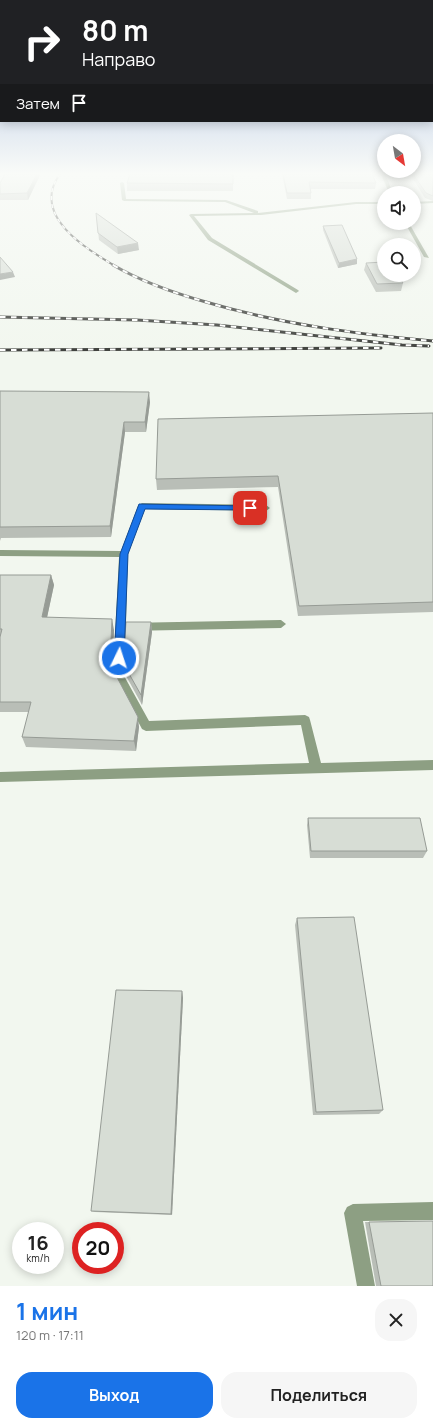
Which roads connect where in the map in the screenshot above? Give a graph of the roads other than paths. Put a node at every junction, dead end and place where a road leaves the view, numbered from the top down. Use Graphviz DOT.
graph roads {
  1 [pos="206,234"];
  2 [pos="413,234"];
  3 [pos="427,257"];
  4 [pos="296,292"];
  5 [pos="266,508"];
  6 [pos="0,553"];
  7 [pos="124,554"];
  8 [pos="281,624"];
  9 [pos="121,627"];
  10 [pos="433,765"];
  11 [pos="316,768"];
  12 [pos="0,777"];
  13 [pos="433,1211"];
  14 [pos="366,1286"];
  1 -- 4 [label="lane"];
  2 -- 3 [label="lane"];
  5 -- 7 [label="lane"];
  6 -- 7 [label="lane"];
  7 -- 9 [label="lane"];
  8 -- 9 [label="lane"];
  9 -- 11 [label="lane"];
  10 -- 11 [label="lane"];
  11 -- 12 [label="lane"];
  13 -- 14 [label="lane"];
}
